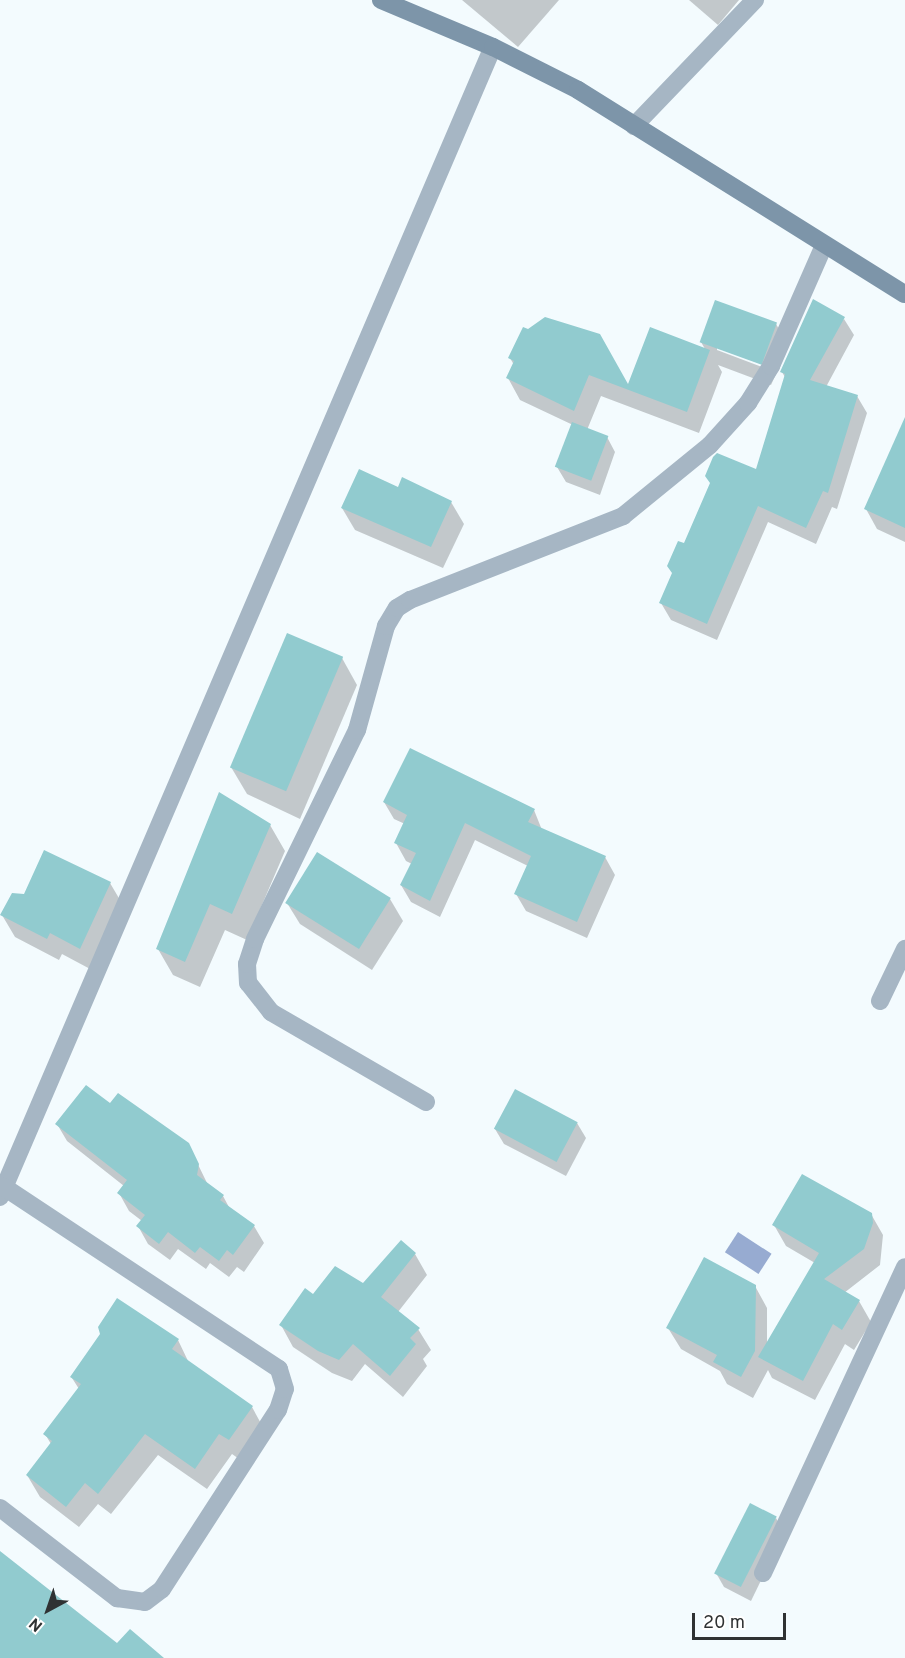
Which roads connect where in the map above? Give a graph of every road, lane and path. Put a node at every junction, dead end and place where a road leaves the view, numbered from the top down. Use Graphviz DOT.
graph roads {
  1 [pos="381,0"];
  2 [pos="755,0"];
  3 [pos="493,47"];
  4 [pos="634,126"];
  5 [pos="824,245"];
  6 [pos="905,294"];
  7 [pos="905,949"];
  8 [pos="880,1001"];
  9 [pos="426,1102"];
  10 [pos="2,1192"];
  11 [pos="905,1267"];
  12 [pos="0,1508"];
  13 [pos="763,1573"];
  1 -- 3 [label="street"];
  2 -- 4 [label="street"];
  3 -- 4 [label="street"];
  3 -- 10 [label="street"];
  4 -- 5 [label="street"];
  5 -- 6 [label="street"];
  5 -- 9 [label="street"];
  7 -- 8 [label="street"];
  10 -- 12 [label="street"];
  11 -- 13 [label="street"];
}
